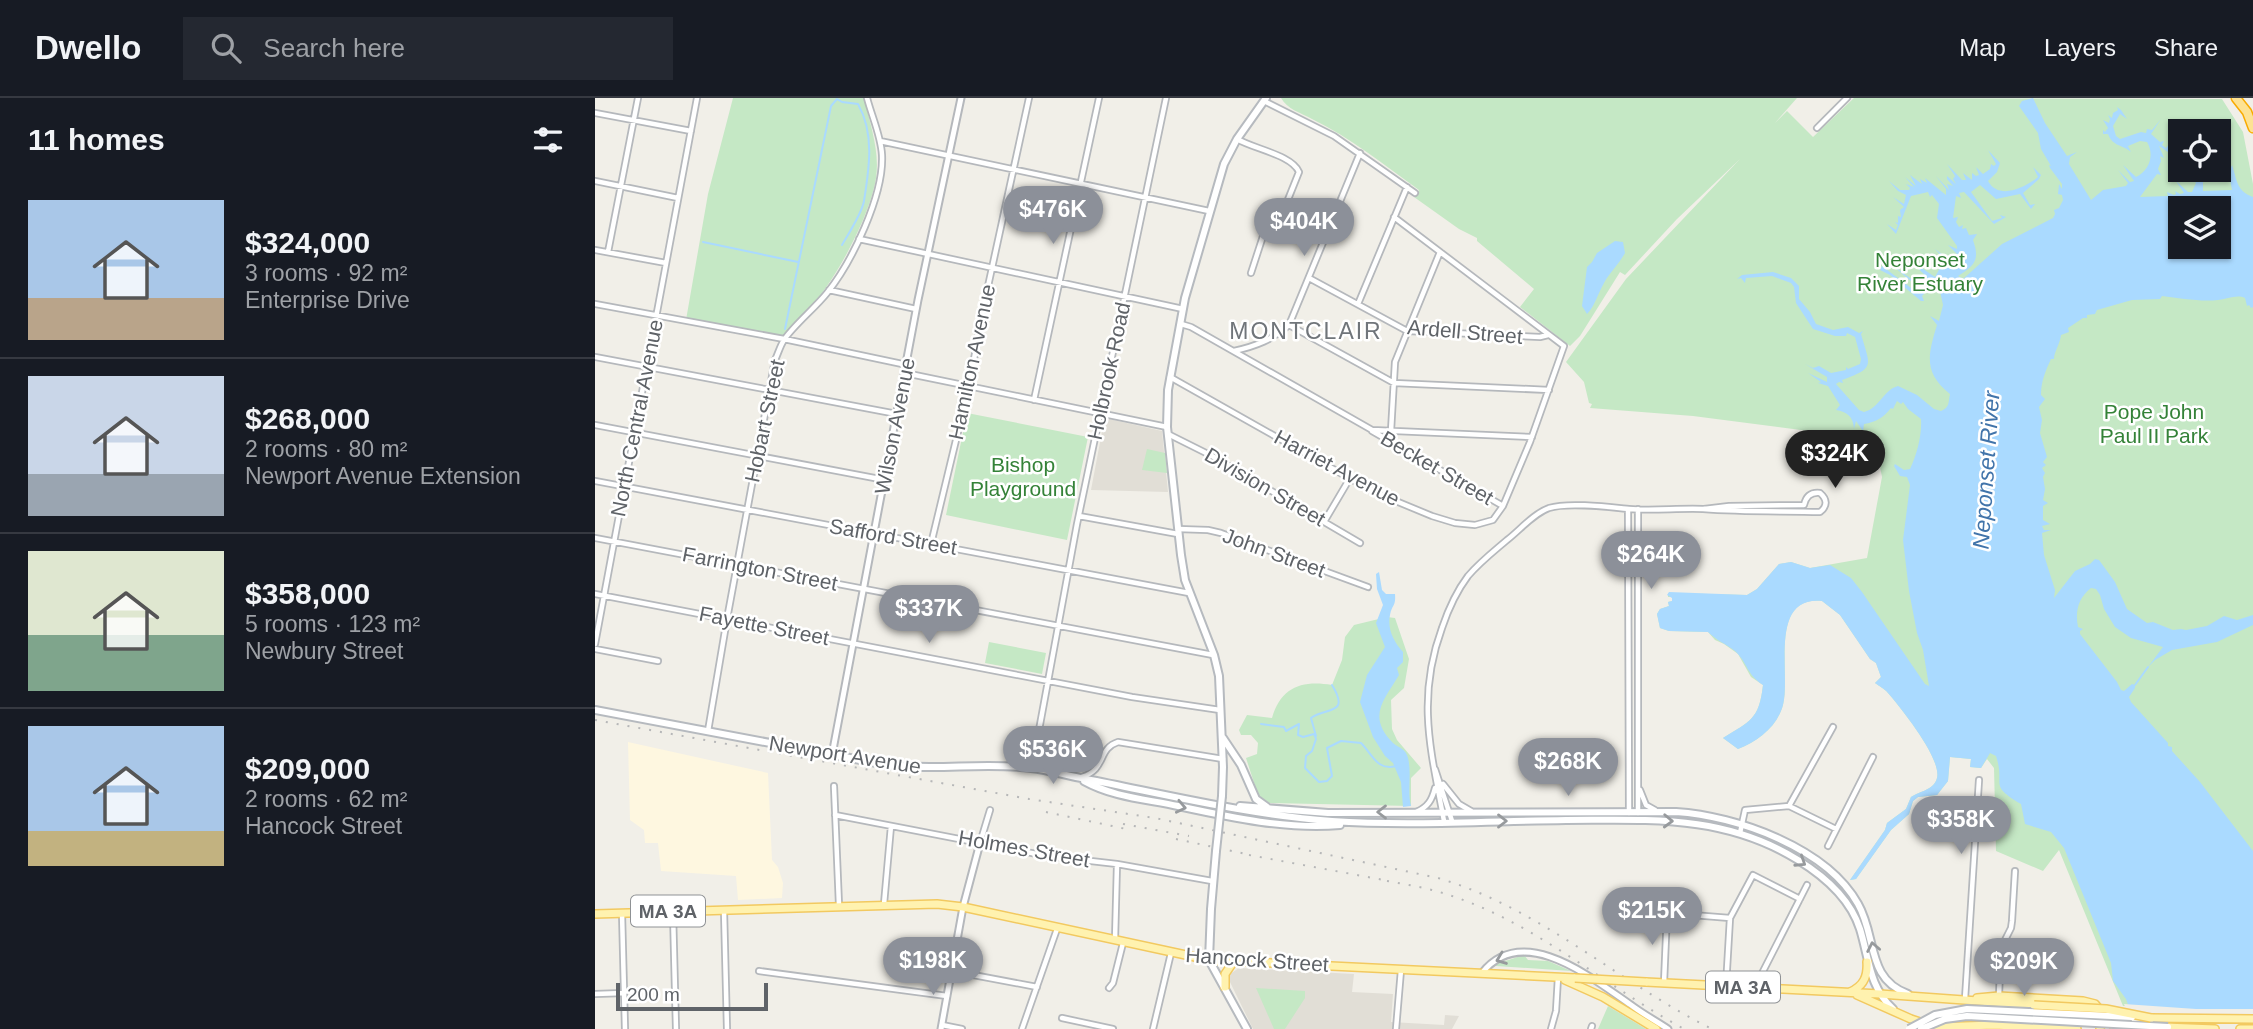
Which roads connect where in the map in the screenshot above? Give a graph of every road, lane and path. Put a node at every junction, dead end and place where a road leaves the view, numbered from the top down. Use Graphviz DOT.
graph roads {
  1 [pos="638,98"];
  2 [pos="697,98"];
  3 [pos="867,98"];
  4 [pos="961,98"];
  5 [pos="1029,98"];
  6 [pos="1098,98"];
  7 [pos="1166,98"];
  8 [pos="1847,98"];
  9 [pos="2236,98"];
  10 [pos="1263,99"];
  11 [pos="595,113"];
  12 [pos="634,120"];
  13 [pos="1817,128"];
  14 [pos="2253,128"];
  15 [pos="691,131"];
  16 [pos="1237,139"];
  17 [pos="880,141"];
  18 [pos="1360,153"];
  19 [pos="948,155"];
  20 [pos="1014,169"];
  21 [pos="595,181"];
  22 [pos="1080,183"];
  23 [pos="622,186"];
  24 [pos="1407,187"];
  25 [pos="1416,193"];
  26 [pos="1146,196"];
  27 [pos="678,198"];
  28 [pos="1209,211"];
  29 [pos="1394,217"];
  30 [pos="859,239"];
  31 [pos="595,250"];
  32 [pos="608,252"];
  33 [pos="1440,252"];
  34 [pos="928,254"];
  35 [pos="666,263"];
  36 [pos="993,268"];
  37 [pos="1251,273"];
  38 [pos="1309,278"];
  39 [pos="1059,282"];
  40 [pos="829,290"];
  41 [pos="1125,296"];
  42 [pos="595,304"];
  43 [pos="1358,304"];
  44 [pos="916,309"];
  45 [pos="1183,309"];
  46 [pos="656,315"];
  47 [pos="1180,324"];
  48 [pos="1289,325"];
  49 [pos="1407,331"];
  50 [pos="1549,335"];
  51 [pos="785,339"];
  52 [pos="1233,351"];
  53 [pos="595,358"];
  54 [pos="907,365"];
  55 [pos="647,367"];
  56 [pos="905,373"];
  57 [pos="1170,377"];
  58 [pos="1394,383"];
  59 [pos="969,386"];
  60 [pos="770,390"];
  61 [pos="1549,390"];
  62 [pos="1034,400"];
  63 [pos="897,414"];
  64 [pos="1101,414"];
  65 [pos="595,425"];
  66 [pos="1371,430"];
  67 [pos="1168,431"];
  68 [pos="1391,431"];
  69 [pos="634,433"];
  70 [pos="1532,437"];
  71 [pos="758,456"];
  72 [pos="1350,478"];
  73 [pos="885,480"];
  74 [pos="595,481"];
  75 [pos="625,487"];
  76 [pos="1503,506"];
  77 [pos="1805,508"];
  78 [pos="1628,509"];
  79 [pos="1638,509"];
  80 [pos="747,510"];
  81 [pos="1079,516"];
  82 [pos="1324,522"];
  83 [pos="1178,532"];
  84 [pos="874,534"];
  85 [pos="595,538"];
  86 [pos="614,541"];
  87 [pos="1360,543"];
  88 [pos="931,544"];
  89 [pos="737,565"];
  90 [pos="1068,570"];
  91 [pos="1368,587"];
  92 [pos="864,589"];
  93 [pos="1191,593"];
  94 [pos="595,594"];
  95 [pos="604,596"];
  96 [pos="727,619"];
  97 [pos="1058,626"];
  98 [pos="854,643"];
  99 [pos="595,646"];
  100 [pos="1215,655"];
  101 [pos="658,661"];
  102 [pos="1047,680"];
  103 [pos="595,710"];
  104 [pos="1222,710"];
  105 [pos="1833,727"];
  106 [pos="708,731"];
  107 [pos="1222,737"];
  108 [pos="832,755"];
  109 [pos="1873,757"];
  110 [pos="1223,759"];
  111 [pos="1241,765"];
  112 [pos="1434,767"];
  113 [pos="1032,768"];
  114 [pos="1439,777"];
  115 [pos="1079,778"];
  116 [pos="1979,780"];
  117 [pos="834,786"];
  118 [pos="1436,787"];
  119 [pos="1639,787"];
  120 [pos="1221,805"];
  121 [pos="1789,806"];
  122 [pos="1272,809"];
  123 [pos="991,810"];
  124 [pos="1629,811"];
  125 [pos="1638,811"];
  126 [pos="1415,812"];
  127 [pos="1442,812"];
  128 [pos="1450,812"];
  129 [pos="1475,812"];
  130 [pos="1659,812"];
  131 [pos="835,815"];
  132 [pos="1220,816"];
  133 [pos="1629,820"];
  134 [pos="1638,820"];
  135 [pos="1365,821"];
  136 [pos="1444,821"];
  137 [pos="1452,821"];
  138 [pos="1742,824"];
  139 [pos="891,826"];
  140 [pos="1836,829"];
  141 [pos="1740,833"];
  142 [pos="981,843"];
  143 [pos="1828,846"];
  144 [pos="1117,864"];
  145 [pos="2015,872"];
  146 [pos="1212,881"];
  147 [pos="1807,885"];
  148 [pos="1800,899"];
  149 [pos="884,904"];
  150 [pos="839,905"];
  151 [pos="963,907"];
  152 [pos="724,909"];
  153 [pos="673,911"];
  154 [pos="622,913"];
  155 [pos="595,914"];
  156 [pos="1730,918"];
  157 [pos="1057,929"];
  158 [pos="1119,942"];
  159 [pos="1171,953"];
  160 [pos="1209,960"];
  161 [pos="1234,961"];
  162 [pos="1867,962"];
  163 [pos="1401,969"];
  164 [pos="759,971"];
  165 [pos="952,971"];
  166 [pos="1482,973"];
  167 [pos="1558,977"];
  168 [pos="1664,983"];
  169 [pos="1726,986"];
  170 [pos="1225,987"];
  171 [pos="1037,988"];
  172 [pos="1109,988"];
  173 [pos="1755,988"];
  174 [pos="1839,992"];
  175 [pos="1849,992"];
  176 [pos="624,993"];
  177 [pos="595,994"];
  178 [pos="1880,994"];
  179 [pos="947,996"];
  180 [pos="1913,996"];
  181 [pos="1999,996"];
  182 [pos="1965,1000"];
  183 [pos="1899,1013"];
  184 [pos="1062,1018"];
  185 [pos="2151,1018"];
  186 [pos="2253,1019"];
  187 [pos="941,1027"];
  188 [pos="2168,1027"];
  189 [pos="1939,1028"];
  190 [pos="2253,1028"];
  191 [pos="625,1029"];
  192 [pos="676,1029"];
  193 [pos="729,1029"];
  194 [pos="962,1029"];
  195 [pos="1022,1029"];
  196 [pos="1113,1029"];
  197 [pos="1153,1029"];
  198 [pos="1247,1029"];
  199 [pos="1396,1029"];
  200 [pos="1551,1029"];
  201 [pos="1655,1029"];
  202 [pos="1668,1029"];
  203 [pos="1909,1029"];
  204 [pos="1921,1029"];
  205 [pos="2077,1029"];
  206 [pos="2100,1029"];
  207 [pos="2114,1029"];
  208 [pos="2206,1029"];
  209 [pos="2215,1029"];
  210 [pos="2240,1029"];
  1 -- 12 [label="street"];
  2 -- 15 [label="street, North Central Avenue"];
  3 -- 17 [label="street, Hobart Street"];
  4 -- 19 [label="street, Wilson Avenue"];
  5 -- 20 [label="street, Hamilton Avenue"];
  6 -- 22 [label="street"];
  7 -- 26 [label="street, Holbrook Road"];
  8 -- 13 [label="street"];
  9 -- 14 [label="highway"];
  10 -- 16 [label="main road"];
  10 -- 18 [label="street"];
  11 -- 12 [label="street"];
  12 -- 15 [label="street"];
  12 -- 23 [label="street"];
  15 -- 27 [label="street, North Central Avenue"];
  16 -- 28 [label="main road"];
  16 -- 37 [label="street"];
  17 -- 19 [label="street"];
  17 -- 30 [label="street, Hobart Street"];
  18 -- 24 [label="street"];
  18 -- 38 [label="street"];
  19 -- 20 [label="street"];
  19 -- 34 [label="street, Wilson Avenue"];
  20 -- 22 [label="street"];
  20 -- 36 [label="street, Hamilton Avenue"];
  21 -- 23 [label="street"];
  22 -- 26 [label="street"];
  22 -- 39 [label="street"];
  23 -- 27 [label="street"];
  23 -- 32 [label="street"];
  24 -- 25 [label="street"];
  24 -- 29 [label="street"];
  26 -- 28 [label="street"];
  26 -- 41 [label="street, Holbrook Road"];
  27 -- 35 [label="street, North Central Avenue"];
  28 -- 45 [label="main road"];
  29 -- 33 [label="street"];
  29 -- 43 [label="street"];
  30 -- 34 [label="street"];
  30 -- 40 [label="street, Hobart Street"];
  31 -- 32 [label="street"];
  32 -- 35 [label="street"];
  33 -- 49 [label="street"];
  33 -- 50 [label="street"];
  34 -- 36 [label="street"];
  34 -- 44 [label="street, Wilson Avenue"];
  35 -- 46 [label="street, North Central Avenue"];
  36 -- 39 [label="street"];
  36 -- 59 [label="street, Hamilton Avenue"];
  38 -- 43 [label="street, Ardell Street"];
  38 -- 48 [label="street"];
  39 -- 41 [label="street"];
  39 -- 62 [label="street"];
  40 -- 44 [label="street"];
  40 -- 51 [label="street, Hobart Street"];
  41 -- 45 [label="street"];
  41 -- 64 [label="street, Holbrook Road"];
  42 -- 46 [label="street"];
  43 -- 49 [label="street, Ardell Street"];
  44 -- 54 [label="street, Wilson Avenue"];
  45 -- 47 [label="main road"];
  46 -- 51 [label="street"];
  46 -- 55 [label="street, North Central Avenue"];
  47 -- 52 [label="street, Becket Street"];
  47 -- 57 [label="main road"];
  48 -- 52 [label="street"];
  48 -- 58 [label="street"];
  49 -- 50 [label="street, Ardell Street"];
  49 -- 58 [label="street"];
  50 -- 61 [label="street"];
  51 -- 54 [label="street"];
  51 -- 60 [label="street, Hobart Street"];
  52 -- 66 [label="street, Becket Street"];
  53 -- 55 [label="street"];
  54 -- 56 [label="street, Wilson Avenue"];
  55 -- 60 [label="street"];
  55 -- 69 [label="street, North Central Avenue"];
  56 -- 59 [label="street, Division Street"];
  56 -- 63 [label="street, Wilson Avenue"];
  57 -- 67 [label="main road"];
  57 -- 72 [label="street, Harriet Avenue"];
  58 -- 61 [label="street"];
  58 -- 68 [label="street"];
  59 -- 62 [label="street, Division Street"];
  59 -- 88 [label="street, Hamilton Avenue"];
  60 -- 63 [label="street"];
  60 -- 71 [label="street, Hobart Street"];
  61 -- 70 [label="street"];
  62 -- 64 [label="street, Division Street"];
  63 -- 73 [label="street, Wilson Avenue"];
  64 -- 67 [label="street, Division Street"];
  64 -- 81 [label="street, Holbrook Road"];
  65 -- 69 [label="street"];
  66 -- 68 [label="street"];
  66 -- 76 [label="street, Becket Street"];
  67 -- 82 [label="street, Division Street"];
  67 -- 83 [label="main road"];
  68 -- 70 [label="street"];
  69 -- 71 [label="street"];
  69 -- 75 [label="street, North Central Avenue"];
  70 -- 76 [label="street"];
  71 -- 73 [label="street"];
  71 -- 80 [label="street, Hobart Street"];
  72 -- 76 [label="street, Harriet Avenue"];
  72 -- 82 [label="street"];
  73 -- 84 [label="street, Wilson Avenue"];
  74 -- 75 [label="street, Safford Street"];
  75 -- 80 [label="street, Safford Street"];
  75 -- 86 [label="street, North Central Avenue"];
  77 -- 77 [label="street"];
  77 -- 79 [label="street"];
  78 -- 79 [label="street"];
  78 -- 112 [label="street"];
  78 -- 124 [label="street"];
  79 -- 119 [label="street"];
  80 -- 84 [label="street, Safford Street"];
  80 -- 89 [label="street, Hobart Street"];
  81 -- 83 [label="street, John Street"];
  81 -- 90 [label="street, Holbrook Road"];
  82 -- 87 [label="street, Division Street"];
  83 -- 91 [label="street, John Street"];
  83 -- 93 [label="main road"];
  84 -- 88 [label="street, Safford Street"];
  84 -- 92 [label="street, Wilson Avenue"];
  85 -- 86 [label="street, Farrington Street"];
  86 -- 89 [label="street, Farrington Street"];
  86 -- 95 [label="street, North Central Avenue"];
  88 -- 90 [label="street, Safford Street"];
  89 -- 92 [label="street, Farrington Street"];
  89 -- 96 [label="street, Hobart Street"];
  90 -- 93 [label="street, Safford Street"];
  90 -- 97 [label="street, Holbrook Road"];
  92 -- 97 [label="street, Farrington Street"];
  92 -- 98 [label="street, Wilson Avenue"];
  93 -- 100 [label="main road"];
  94 -- 95 [label="street, Fayette Street"];
  95 -- 96 [label="street, Fayette Street"];
  95 -- 99 [label="street, North Central Avenue"];
  96 -- 98 [label="street, Fayette Street"];
  96 -- 106 [label="street, Hobart Street"];
  97 -- 100 [label="street, Farrington Street"];
  97 -- 102 [label="street, Holbrook Road"];
  98 -- 102 [label="street, Fayette Street"];
  98 -- 108 [label="street, Wilson Avenue"];
  99 -- 101 [label="street"];
  100 -- 104 [label="main road"];
  102 -- 104 [label="street, Fayette Street"];
  102 -- 113 [label="street, Holbrook Road"];
  103 -- 106 [label="main road, Newport Avenue"];
  104 -- 107 [label="main road"];
  105 -- 121 [label="street"];
  106 -- 108 [label="main road, Newport Avenue"];
  107 -- 110 [label="main road"];
  107 -- 111 [label="main road"];
  108 -- 113 [label="main road, Newport Avenue"];
  109 -- 140 [label="street"];
  110 -- 111 [label="main road"];
  110 -- 115 [label="street"];
  110 -- 132 [label="main road, bridge"];
  111 -- 122 [label="main road"];
  112 -- 114 [label="street"];
  112 -- 118 [label="street"];
  113 -- 115 [label="main road, Newport Avenue"];
  114 -- 128 [label="street"];
  114 -- 129 [label="street"];
  115 -- 120 [label="main road, Newport Avenue"];
  115 -- 132 [label="main road, one-way"];
  116 -- 182 [label="street"];
  117 -- 131 [label="street"];
  118 -- 126 [label="street"];
  118 -- 127 [label="street"];
  119 -- 125 [label="street"];
  119 -- 130 [label="street"];
  120 -- 122 [label="main road"];
  120 -- 135 [label="main road"];
  121 -- 138 [label="street"];
  121 -- 140 [label="street"];
  126 -- 122 [label="main road, one-way"];
  123 -- 142 [label="street"];
  124 -- 125 [label="main road"];
  124 -- 129 [label="main road"];
  124 -- 133 [label="street"];
  125 -- 130 [label="main road"];
  125 -- 134 [label="street"];
  126 -- 127 [label="main road"];
  127 -- 128 [label="main road"];
  127 -- 136 [label="street"];
  128 -- 129 [label="main road"];
  128 -- 137 [label="street"];
  130 -- 138 [label="main road"];
  131 -- 139 [label="street, Holmes Street"];
  131 -- 150 [label="street"];
  132 -- 135 [label="main road"];
  132 -- 146 [label="main road, bridge"];
  133 -- 134 [label="main road"];
  137 -- 133 [label="main road, one-way"];
  134 -- 141 [label="main road, one-way"];
  135 -- 136 [label="main road"];
  136 -- 137 [label="main road"];
  138 -- 141 [label="street"];
  180 -- 138 [label="main road, one-way"];
  139 -- 142 [label="street, Holmes Street"];
  139 -- 149 [label="street"];
  140 -- 143 [label="street"];
  141 -- 162 [label="main road, one-way"];
  142 -- 144 [label="street, Holmes Street"];
  142 -- 151 [label="street"];
  144 -- 146 [label="street, Holmes Street"];
  144 -- 158 [label="street"];
  145 -- 181 [label="street"];
  146 -- 160 [label="main road"];
  147 -- 148 [label="street"];
  148 -- 156 [label="street"];
  148 -- 173 [label="street"];
  149 -- 150 [label="main road, Hancock Street / MA 3A"];
  149 -- 151 [label="main road, Hancock Street / MA 3A"];
  150 -- 152 [label="main road, Hancock Street / MA 3A"];
  151 -- 157 [label="main road, Hancock Street / MA 3A"];
  151 -- 165 [label="street"];
  152 -- 153 [label="main road, Hancock Street / MA 3A"];
  152 -- 193 [label="street"];
  153 -- 154 [label="main road, Hancock Street / MA 3A"];
  153 -- 192 [label="street"];
  154 -- 155 [label="main road, Hancock Street / MA 3A"];
  154 -- 176 [label="street"];
  156 -- 168 [label="street"];
  156 -- 169 [label="street"];
  157 -- 158 [label="main road, Hancock Street / MA 3A"];
  157 -- 171 [label="street"];
  158 -- 159 [label="main road, Hancock Street / MA 3A"];
  158 -- 172 [label="street"];
  159 -- 160 [label="main road, Hancock Street / MA 3A"];
  159 -- 197 [label="street"];
  160 -- 161 [label="main road, Hancock Street / MA 3A"];
  160 -- 170 [label="main road"];
  161 -- 163 [label="main road, Hancock Street / MA 3A"];
  161 -- 170 [label="main road"];
  162 -- 175 [label="main road"];
  162 -- 178 [label="main road"];
  163 -- 166 [label="main road, Hancock Street / MA 3A"];
  163 -- 199 [label="street"];
  164 -- 179 [label="street"];
  165 -- 171 [label="street"];
  165 -- 179 [label="street"];
  166 -- 167 [label="main road, Hancock Street / MA 3A"];
  202 -- 166 [label="street, one-way"];
  167 -- 168 [label="main road, Hancock Street / MA 3A, bridge"];
  167 -- 200 [label="street"];
  167 -- 201 [label="main road"];
  168 -- 169 [label="main road, Hancock Street / MA 3A"];
  169 -- 173 [label="main road, Hancock Street / MA 3A"];
  170 -- 198 [label="main road"];
  171 -- 195 [label="street"];
  173 -- 174 [label="main road, Hancock Street / MA 3A"];
  174 -- 175 [label="main road, Hancock Street / MA 3A"];
  174 -- 183 [label="main road, Hancock Street / MA 3A"];
  175 -- 178 [label="main road, Hancock Street / MA 3A"];
  176 -- 177 [label="street"];
  176 -- 191 [label="street"];
  178 -- 180 [label="main road, Hancock Street / MA 3A"];
  178 -- 183 [label="main road"];
  179 -- 187 [label="street"];
  180 -- 182 [label="main road, Hancock Street / MA 3A"];
  180 -- 183 [label="main road"];
  181 -- 182 [label="main road"];
  181 -- 206 [label="main road"];
  182 -- 185 [label="main road, Hancock Street / MA 3A, bridge"];
  183 -- 189 [label="main road, Hancock Street / MA 3A"];
  184 -- 196 [label="street"];
  185 -- 186 [label="main road, Hancock Street / MA 3A"];
  185 -- 203 [label="main road, bridge"];
  187 -- 194 [label="street"];
  188 -- 204 [label="main road, bridge"];
  188 -- 207 [label="main road, bridge"];
  188 -- 208 [label="main road"];
  189 -- 205 [label="main road, Hancock Street / MA 3A"];
  190 -- 210 [label="main road"];
  208 -- 209 [label="main road"];
}
